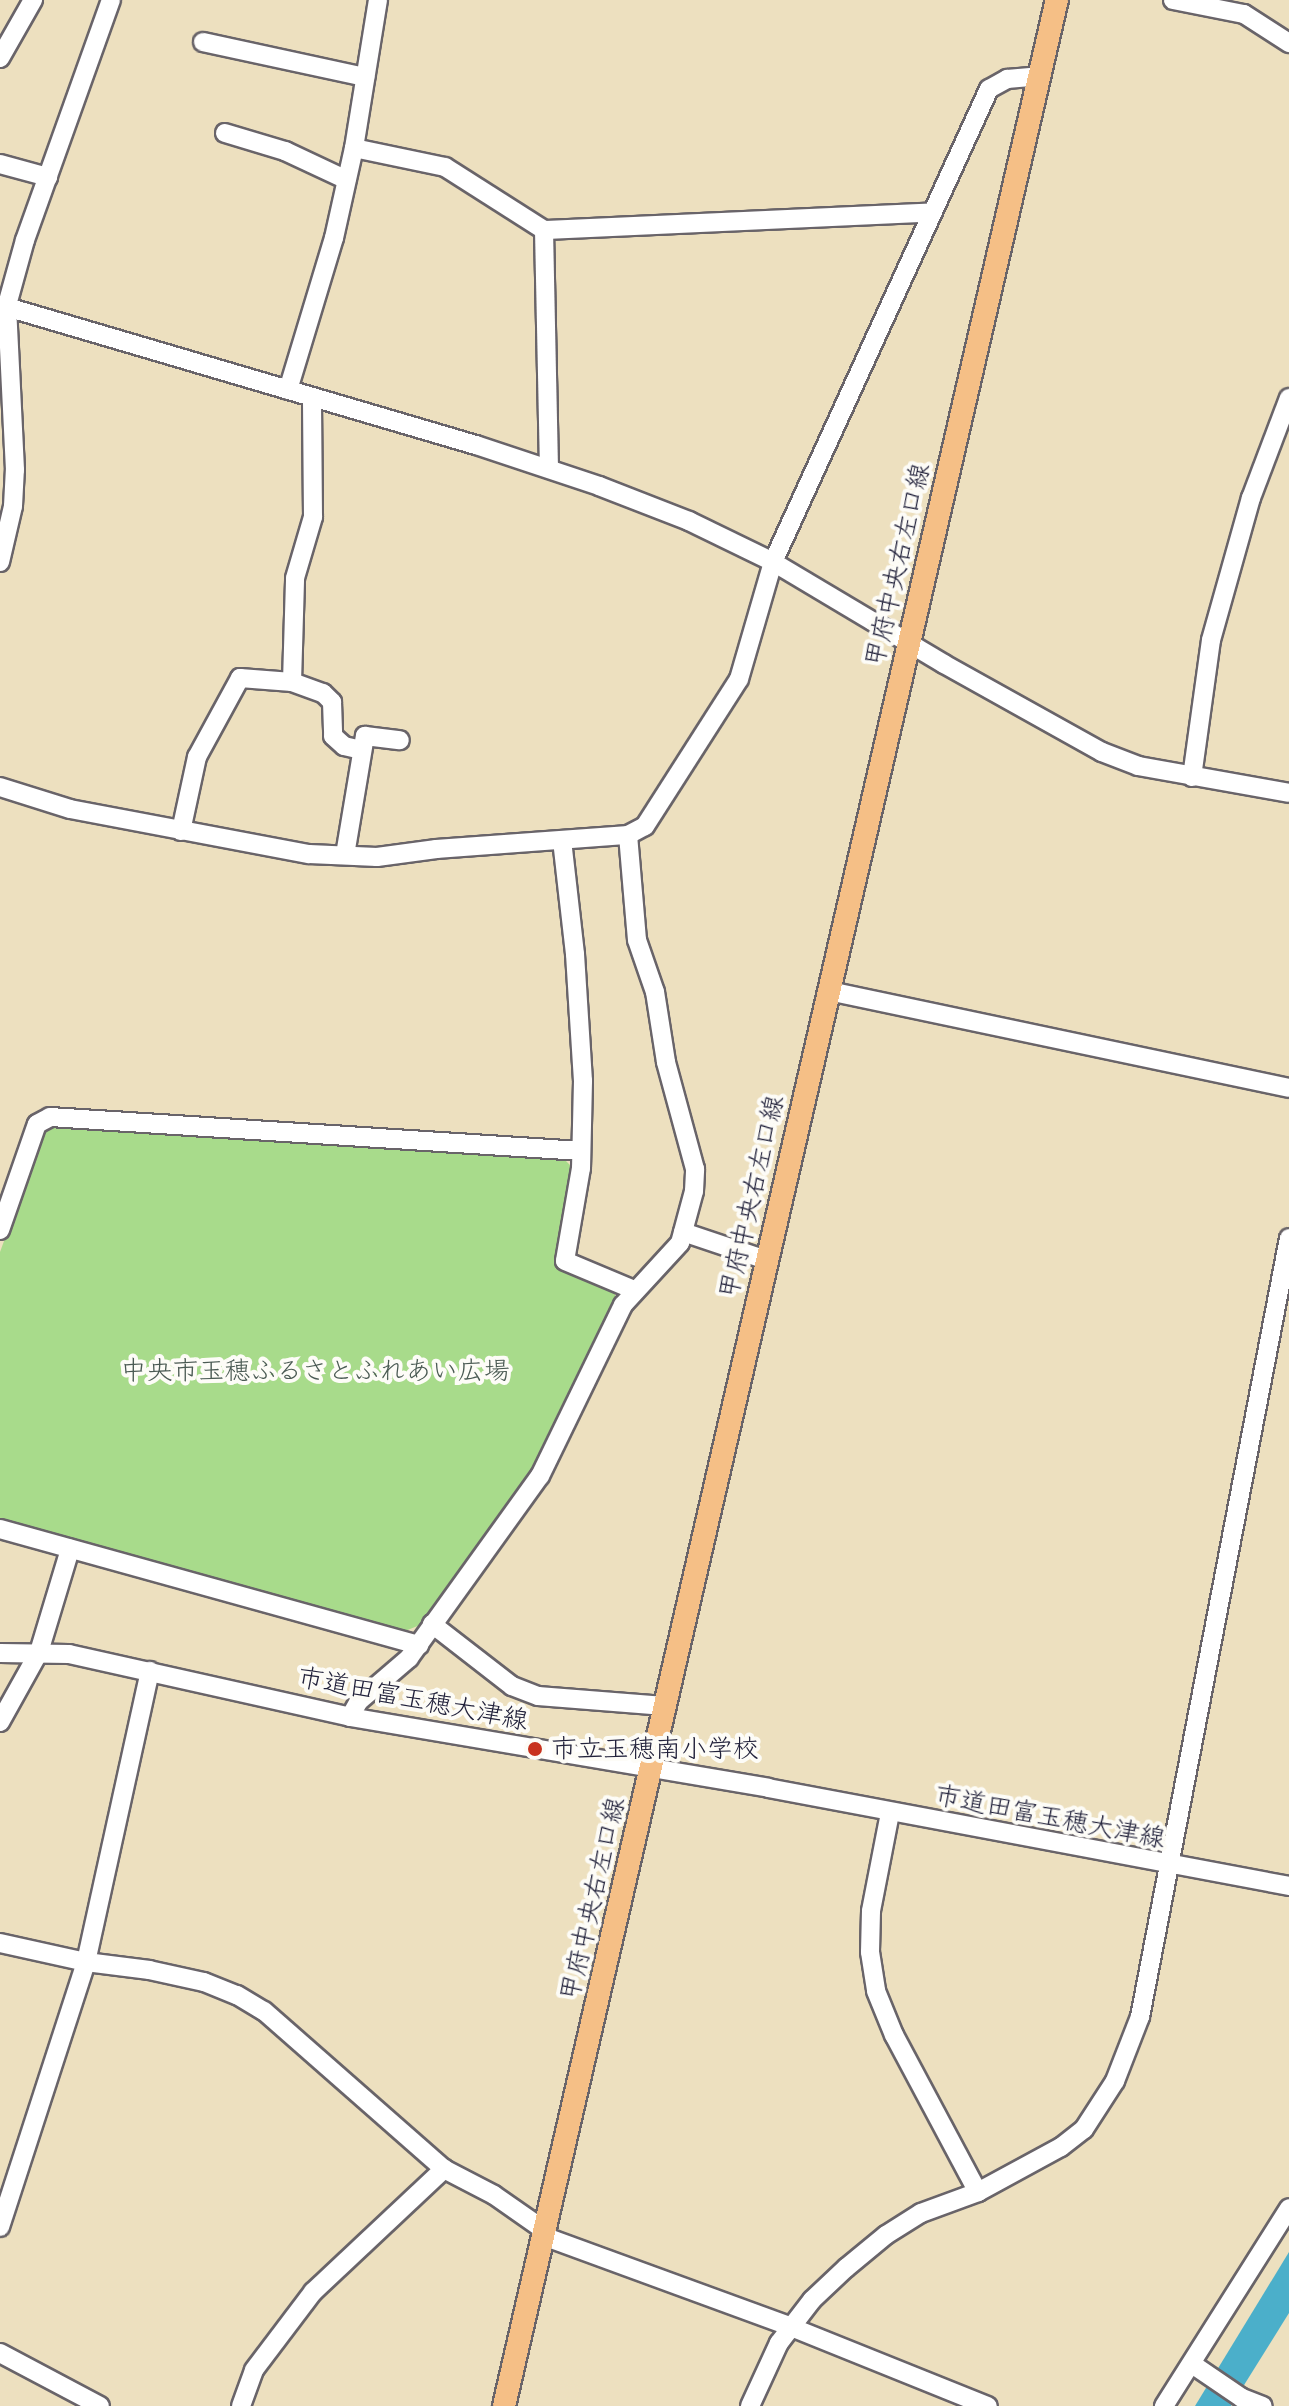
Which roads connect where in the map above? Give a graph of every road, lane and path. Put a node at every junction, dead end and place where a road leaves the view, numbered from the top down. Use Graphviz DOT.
graph roads {
  1 [pos="33,0"];
  2 [pos="111,0"];
  3 [pos="378,0"];
  4 [pos="1057,0"];
  5 [pos="1173,0"];
  6 [pos="203,42"];
  7 [pos="1289,43"];
  8 [pos="0,58"];
  9 [pos="1039,76"];
  10 [pos="365,77"];
  11 [pos="225,133"];
  12 [pos="354,148"];
  13 [pos="0,164"];
  14 [pos="48,177"];
  15 [pos="347,180"];
  16 [pos="933,212"];
  17 [pos="544,230"];
  18 [pos="3,305"];
  19 [pos="288,390"];
  20 [pos="312,397"];
  21 [pos="1289,398"];
  22 [pos="549,467"];
  23 [pos="0,562"];
  24 [pos="773,562"];
  25 [pos="909,641"];
  26 [pos="292,682"];
  27 [pos="400,740"];
  28 [pos="362,750"];
  29 [pos="1192,777"];
  30 [pos="0,787"];
  31 [pos="1289,793"];
  32 [pos="181,831"];
  33 [pos="628,835"];
  34 [pos="562,840"];
  35 [pos="345,855"];
  36 [pos="829,991"];
  37 [pos="1289,1088"];
  38 [pos="581,1151"];
  39 [pos="0,1230"];
  40 [pos="683,1232"];
  41 [pos="1289,1238"];
  42 [pos="766,1260"];
  43 [pos="634,1290"];
  44 [pos="0,1529"];
  45 [pos="70,1549"];
  46 [pos="432,1624"];
  47 [pos="419,1645"];
  48 [pos="39,1652"];
  49 [pos="0,1653"];
  50 [pos="150,1671"];
  51 [pos="665,1706"];
  52 [pos="350,1717"];
  53 [pos="0,1722"];
  54 [pos="651,1767"];
  55 [pos="890,1813"];
  56 [pos="1166,1866"];
  57 [pos="1289,1886"];
  58 [pos="0,1943"];
  59 [pos="86,1962"];
  60 [pos="444,2169"];
  61 [pos="978,2192"];
  62 [pos="1289,2208"];
  63 [pos="0,2227"];
  64 [pos="543,2233"];
  65 [pos="791,2327"];
  66 [pos="0,2353"];
  67 [pos="1197,2367"];
  68 [pos="1248,2403"];
  69 [pos="100,2406"];
  70 [pos="241,2406"];
  71 [pos="504,2406"];
  72 [pos="750,2406"];
  73 [pos="988,2406"];
  74 [pos="1164,2406"];
  1 -- 8 [label="street"];
  2 -- 14 [label="street"];
  3 -- 10 [label="street"];
  4 -- 9 [label="main road, 甲府中央右左口線"];
  5 -- 7 [label="street"];
  6 -- 10 [label="street"];
  9 -- 16 [label="street"];
  9 -- 25 [label="main road, 甲府中央右左口線"];
  10 -- 12 [label="street"];
  11 -- 15 [label="street"];
  12 -- 15 [label="street"];
  12 -- 17 [label="street"];
  13 -- 14 [label="street"];
  14 -- 18 [label="street"];
  15 -- 19 [label="street"];
  16 -- 17 [label="street"];
  16 -- 24 [label="street"];
  17 -- 22 [label="street"];
  18 -- 19 [label="street"];
  18 -- 23 [label="street"];
  19 -- 20 [label="street"];
  20 -- 22 [label="street"];
  20 -- 26 [label="street"];
  21 -- 29 [label="street"];
  22 -- 24 [label="street"];
  24 -- 25 [label="street"];
  24 -- 33 [label="street"];
  25 -- 29 [label="street"];
  25 -- 36 [label="main road, 甲府中央右左口線"];
  26 -- 28 [label="street"];
  26 -- 32 [label="street"];
  27 -- 28 [label="street"];
  28 -- 35 [label="street"];
  29 -- 31 [label="street"];
  30 -- 32 [label="street"];
  32 -- 35 [label="street"];
  33 -- 34 [label="street"];
  33 -- 40 [label="street"];
  34 -- 35 [label="street"];
  34 -- 38 [label="street"];
  36 -- 37 [label="street"];
  36 -- 42 [label="main road, 甲府中央右左口線"];
  38 -- 39 [label="street"];
  38 -- 43 [label="street"];
  40 -- 42 [label="street"];
  40 -- 43 [label="street"];
  41 -- 56 [label="street"];
  42 -- 51 [label="main road, 甲府中央右左口線"];
  43 -- 46 [label="street"];
  44 -- 45 [label="street"];
  45 -- 47 [label="street"];
  45 -- 48 [label="street"];
  46 -- 47 [label="street"];
  46 -- 51 [label="street"];
  47 -- 52 [label="street"];
  48 -- 49 [label="street, 市道田富玉穂大津線"];
  48 -- 50 [label="street, 市道田富玉穂大津線"];
  48 -- 53 [label="street"];
  50 -- 52 [label="street, 市道田富玉穂大津線"];
  50 -- 59 [label="street"];
  51 -- 54 [label="main road, 甲府中央右左口線"];
  52 -- 54 [label="street, 市道田富玉穂大津線"];
  54 -- 55 [label="street, 市道田富玉穂大津線"];
  54 -- 64 [label="main road, 甲府中央右左口線"];
  55 -- 56 [label="street, 市道田富玉穂大津線"];
  55 -- 61 [label="street"];
  56 -- 57 [label="street, 市道田富玉穂大津線"];
  56 -- 61 [label="street"];
  58 -- 59 [label="street"];
  59 -- 60 [label="street"];
  59 -- 63 [label="street"];
  60 -- 64 [label="street"];
  60 -- 70 [label="street"];
  61 -- 65 [label="street"];
  62 -- 67 [label="street"];
  64 -- 65 [label="street"];
  64 -- 71 [label="main road, 甲府中央右左口線"];
  65 -- 72 [label="street"];
  65 -- 73 [label="street"];
  66 -- 69 [label="street"];
  67 -- 68 [label="street"];
  67 -- 74 [label="street"];
}
